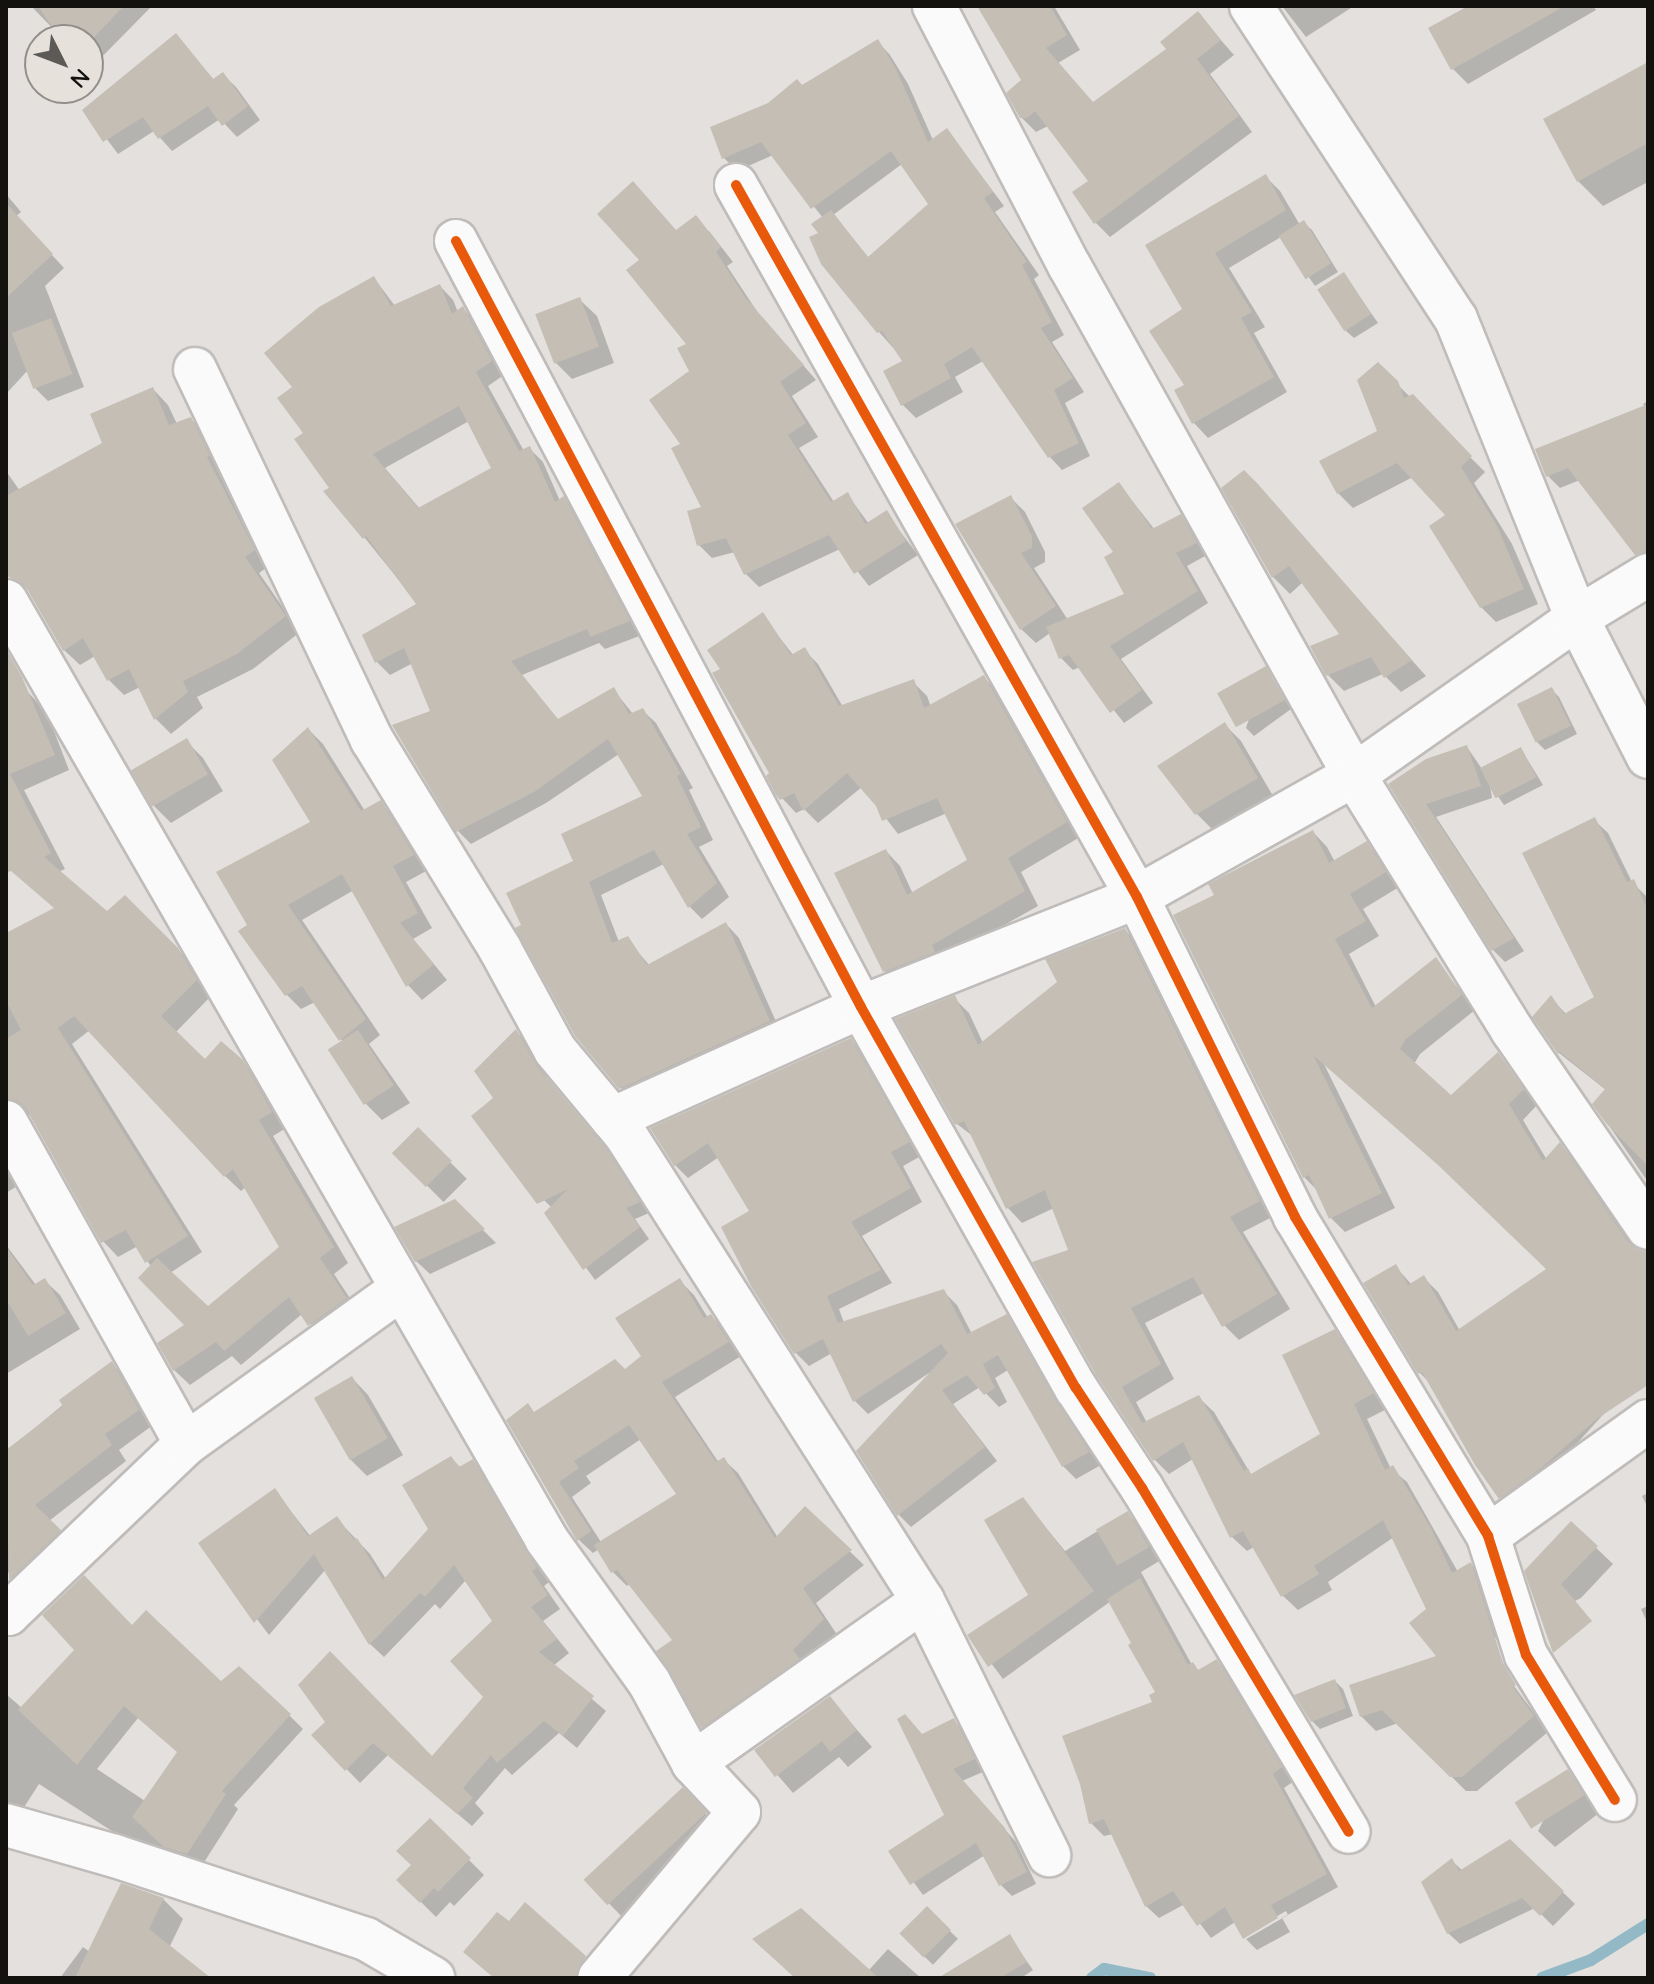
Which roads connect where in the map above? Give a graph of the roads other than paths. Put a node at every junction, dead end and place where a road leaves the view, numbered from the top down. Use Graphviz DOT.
graph roads {
  1 [pos="934,6"];
  2 [pos="1251,6"];
  3 [pos="736,185"];
  4 [pos="456,241"];
  5 [pos="195,369"];
  6 [pos="1648,575"];
  7 [pos="6,601"];
  8 [pos="1577,618"];
  9 [pos="1648,757"];
  10 [pos="1354,775"];
  11 [pos="1137,897"];
  12 [pos="861,1007"];
  13 [pos="612,1119"];
  14 [pos="6,1122"];
  15 [pos="1648,1228"];
  16 [pos="401,1289"];
  17 [pos="1648,1421"];
  18 [pos="186,1444"];
  19 [pos="1488,1536"];
  20 [pos="923,1601"];
  21 [pos="6,1612"];
  22 [pos="693,1763"];
  23 [pos="1615,1800"];
  24 [pos="6,1825"];
  25 [pos="1349,1832"];
  26 [pos="1049,1855"];
  27 [pos="433,1978"];
  28 [pos="599,1978"];
  1 -- 10 [label="street"];
  2 -- 8 [label="street"];
  3 -- 11 [label="street"];
  4 -- 12 [label="street"];
  5 -- 13 [label="street"];
  6 -- 8 [label="street"];
  7 -- 16 [label="street"];
  8 -- 9 [label="street"];
  8 -- 10 [label="street"];
  10 -- 11 [label="street"];
  10 -- 15 [label="street"];
  11 -- 12 [label="street"];
  11 -- 19 [label="street"];
  12 -- 13 [label="street"];
  12 -- 25 [label="street"];
  13 -- 20 [label="street"];
  14 -- 18 [label="street"];
  16 -- 18 [label="street"];
  16 -- 22 [label="street"];
  17 -- 19 [label="street"];
  18 -- 21 [label="street"];
  19 -- 23 [label="street"];
  20 -- 22 [label="street"];
  20 -- 26 [label="street"];
  22 -- 28 [label="street"];
  24 -- 27 [label="street"];
}
